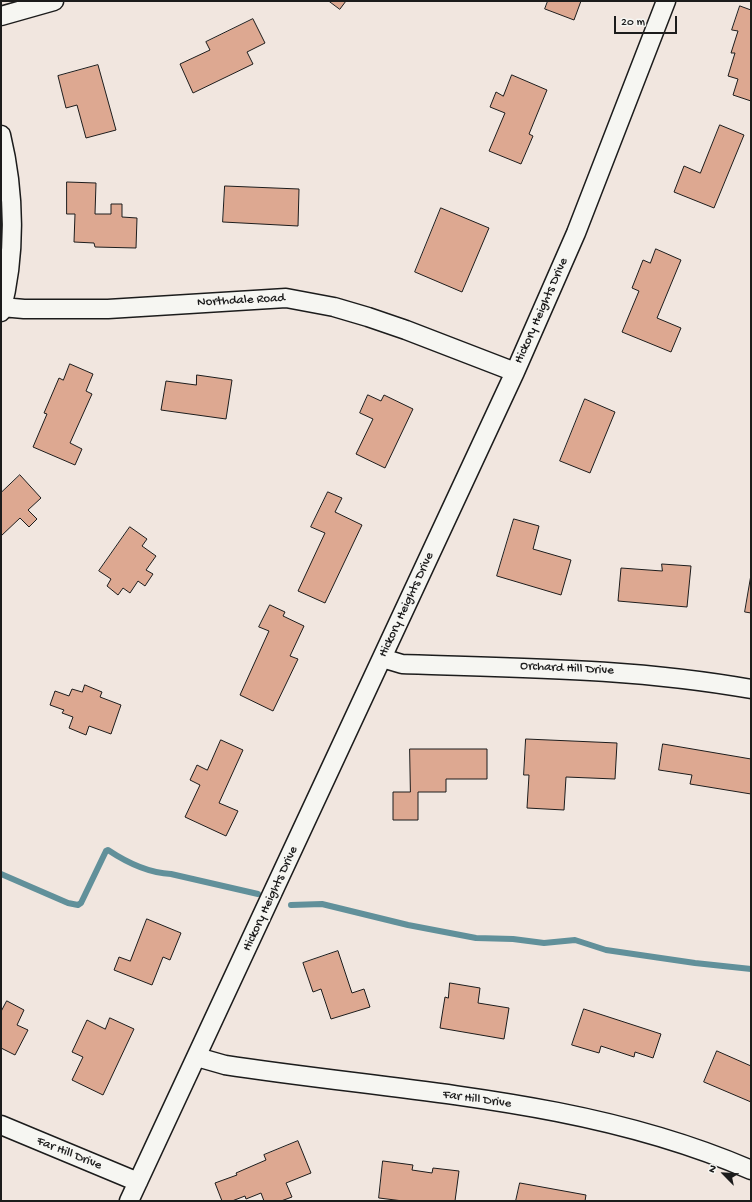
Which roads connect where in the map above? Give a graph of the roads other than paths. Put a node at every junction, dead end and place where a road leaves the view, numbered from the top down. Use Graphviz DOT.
graph roads {
  1 [pos="54,1"];
  2 [pos="666,1"];
  3 [pos="1,16"];
  4 [pos="1,135"];
  5 [pos="2,310"];
  6 [pos="515,372"];
  7 [pos="382,658"];
  8 [pos="751,689"];
  9 [pos="197,1057"];
  10 [pos="1,1125"];
  11 [pos="751,1170"];
  12 [pos="138,1182"];
  13 [pos="129,1201"];
  1 -- 3 [label="street"];
  2 -- 6 [label="street, Hickory Heights Drive"];
  4 -- 5 [label="street"];
  5 -- 6 [label="street, Northdale Road"];
  6 -- 7 [label="street, Hickory Heights Drive"];
  7 -- 8 [label="street, Orchard Hill Drive"];
  7 -- 9 [label="street, Hickory Heights Drive"];
  9 -- 11 [label="street, Far Hill Drive"];
  9 -- 12 [label="street, Hickory Heights Drive"];
  10 -- 12 [label="street, Far Hill Drive"];
  12 -- 13 [label="street, Hickory Heights Drive"];
}
